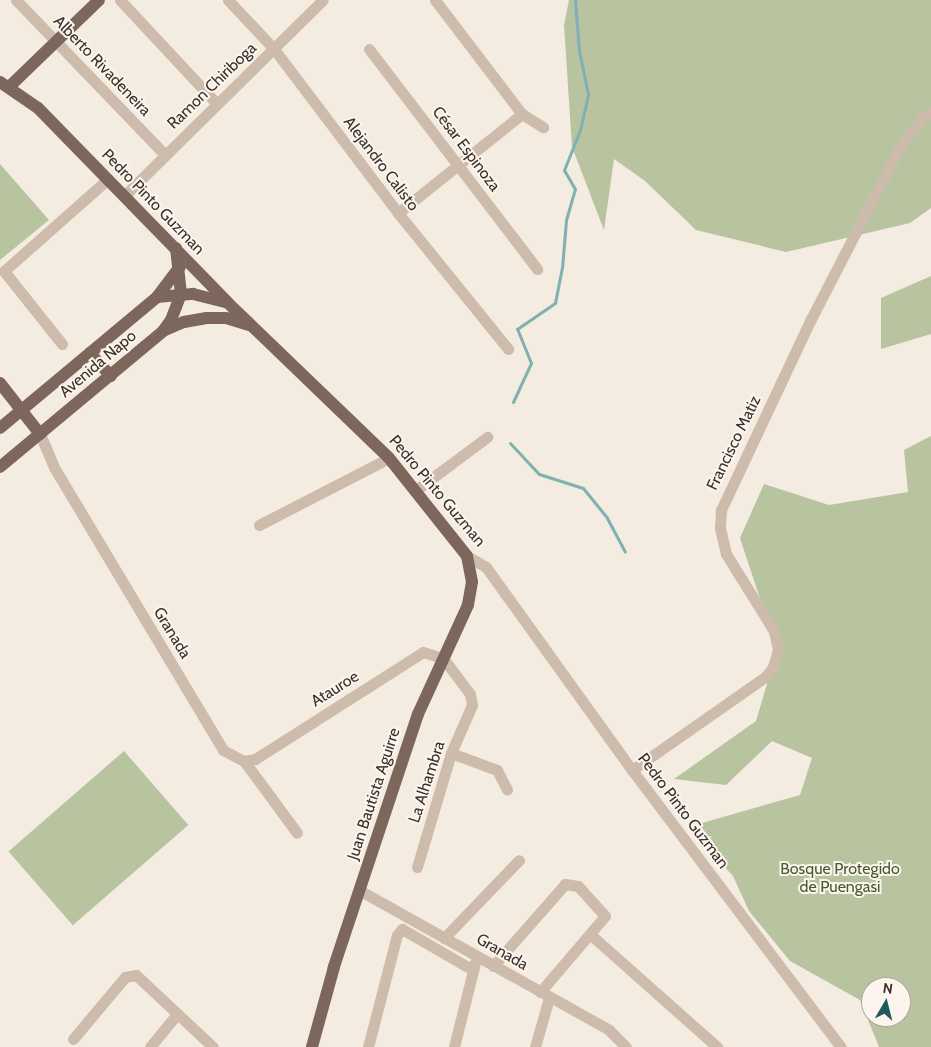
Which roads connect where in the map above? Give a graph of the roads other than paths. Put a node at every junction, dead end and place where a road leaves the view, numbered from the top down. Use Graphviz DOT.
graph roads {
  1 [pos="16,0"];
  2 [pos="100,0"];
  3 [pos="120,0"];
  4 [pos="228,0"];
  5 [pos="323,0"];
  6 [pos="435,0"];
  7 [pos="56,42"];
  8 [pos="274,49"];
  9 [pos="368,49"];
  10 [pos="4,84"];
  11 [pos="217,104"];
  12 [pos="931,113"];
  13 [pos="522,114"];
  14 [pos="543,127"];
  15 [pos="165,155"];
  16 [pos="458,164"];
  17 [pos="108,179"];
  18 [pos="124,196"];
  19 [pos="398,213"];
  20 [pos="176,248"];
  21 [pos="180,266"];
  22 [pos="537,269"];
  23 [pos="181,294"];
  24 [pos="157,297"];
  25 [pos="228,303"];
  26 [pos="253,326"];
  27 [pos="163,331"];
  28 [pos="62,344"];
  29 [pos="508,349"];
  30 [pos="90,353"];
  31 [pos="111,376"];
  32 [pos="0,383"];
  33 [pos="23,410"];
  34 [pos="0,428"];
  35 [pos="40,434"];
  36 [pos="487,437"];
  37 [pos="389,458"];
  38 [pos="0,467"];
  39 [pos="416,490"];
  40 [pos="259,524"];
  41 [pos="467,556"];
  42 [pos="443,658"];
  43 [pos="451,752"];
  44 [pos="244,761"];
  45 [pos="632,770"];
  46 [pos="507,790"];
  47 [pos="296,833"];
  48 [pos="519,860"];
  49 [pos="417,867"];
  50 [pos="359,890"];
  51 [pos="591,935"];
  52 [pos="444,938"];
  53 [pos="476,956"];
  54 [pos="493,966"];
  55 [pos="473,970"];
  56 [pos="544,995"];
  57 [pos="177,1014"];
  58 [pos="73,1039"];
  59 [pos="615,1042"];
  60 [pos="150,1047"];
  61 [pos="213,1047"];
  62 [pos="312,1047"];
  63 [pos="368,1047"];
  64 [pos="454,1047"];
  65 [pos="535,1047"];
  66 [pos="626,1047"];
  67 [pos="718,1047"];
  68 [pos="841,1047"];
  1 -- 7 [label="street, Alberto Rivadeneira"];
  2 -- 7 [label="main road"];
  3 -- 11 [label="street"];
  4 -- 8 [label="street, Alejandro Calisto"];
  5 -- 8 [label="street, Ramon Chiriboga"];
  6 -- 13 [label="street"];
  7 -- 10 [label="main road"];
  7 -- 15 [label="street, Alberto Rivadeneira"];
  8 -- 11 [label="street, Ramon Chiriboga"];
  8 -- 19 [label="street, Alejandro Calisto"];
  9 -- 16 [label="street, César Espinoza"];
  10 -- 17 [label="main road, Pedro Pinto Guzman"];
  11 -- 15 [label="street, Ramon Chiriboga"];
  12 -- 45 [label="street, Francisco Matiz"];
  13 -- 14 [label="street"];
  13 -- 16 [label="street"];
  15 -- 18 [label="street, Ramon Chiriboga"];
  16 -- 19 [label="street"];
  16 -- 22 [label="street, César Espinoza"];
  17 -- 18 [label="main road, Pedro Pinto Guzman"];
  17 -- 28 [label="street"];
  18 -- 20 [label="main road, Pedro Pinto Guzman"];
  19 -- 29 [label="street, Alejandro Calisto"];
  20 -- 21 [label="main road, Avenida Napo"];
  20 -- 25 [label="main road, Pedro Pinto Guzman"];
  21 -- 23 [label="main road, Avenida Napo"];
  21 -- 24 [label="main road, Avenida Napo"];
  23 -- 24 [label="main road"];
  23 -- 25 [label="main road"];
  23 -- 27 [label="main road, Avenida Napo"];
  24 -- 30 [label="main road, Avenida Napo"];
  25 -- 26 [label="main road, Pedro Pinto Guzman"];
  26 -- 27 [label="main road"];
  26 -- 37 [label="main road, Pedro Pinto Guzman"];
  27 -- 31 [label="main road, Avenida Napo"];
  30 -- 31 [label="main road"];
  30 -- 33 [label="main road, Avenida Napo"];
  31 -- 35 [label="main road, Avenida Napo"];
  32 -- 33 [label="main road"];
  33 -- 34 [label="main road, Avenida Napo"];
  33 -- 35 [label="main road"];
  35 -- 38 [label="main road, Avenida Napo"];
  35 -- 44 [label="street, Granada"];
  36 -- 39 [label="street"];
  37 -- 39 [label="main road, Pedro Pinto Guzman"];
  37 -- 40 [label="street"];
  39 -- 41 [label="main road, Pedro Pinto Guzman"];
  41 -- 42 [label="main road, Juan Bautista Aguirre"];
  41 -- 45 [label="street, Pedro Pinto Guzman"];
  42 -- 43 [label="street, La Alhambra"];
  42 -- 44 [label="street, Atauroe"];
  42 -- 50 [label="main road, Juan Bautista Aguirre"];
  43 -- 46 [label="street"];
  43 -- 49 [label="street, La Alhambra"];
  44 -- 47 [label="street, Granada"];
  45 -- 68 [label="street, Pedro Pinto Guzman"];
  48 -- 52 [label="street"];
  50 -- 52 [label="street, Granada"];
  50 -- 62 [label="main road, Juan Bautista Aguirre"];
  51 -- 54 [label="street"];
  51 -- 56 [label="street"];
  51 -- 67 [label="street"];
  52 -- 53 [label="street, Granada"];
  53 -- 54 [label="street, Granada"];
  53 -- 55 [label="street"];
  54 -- 56 [label="street, Granada"];
  55 -- 63 [label="street"];
  55 -- 64 [label="street"];
  56 -- 59 [label="street, Granada"];
  56 -- 65 [label="street"];
  57 -- 58 [label="street"];
  57 -- 60 [label="street"];
  57 -- 61 [label="street"];
  59 -- 66 [label="street, Granada"];
}
